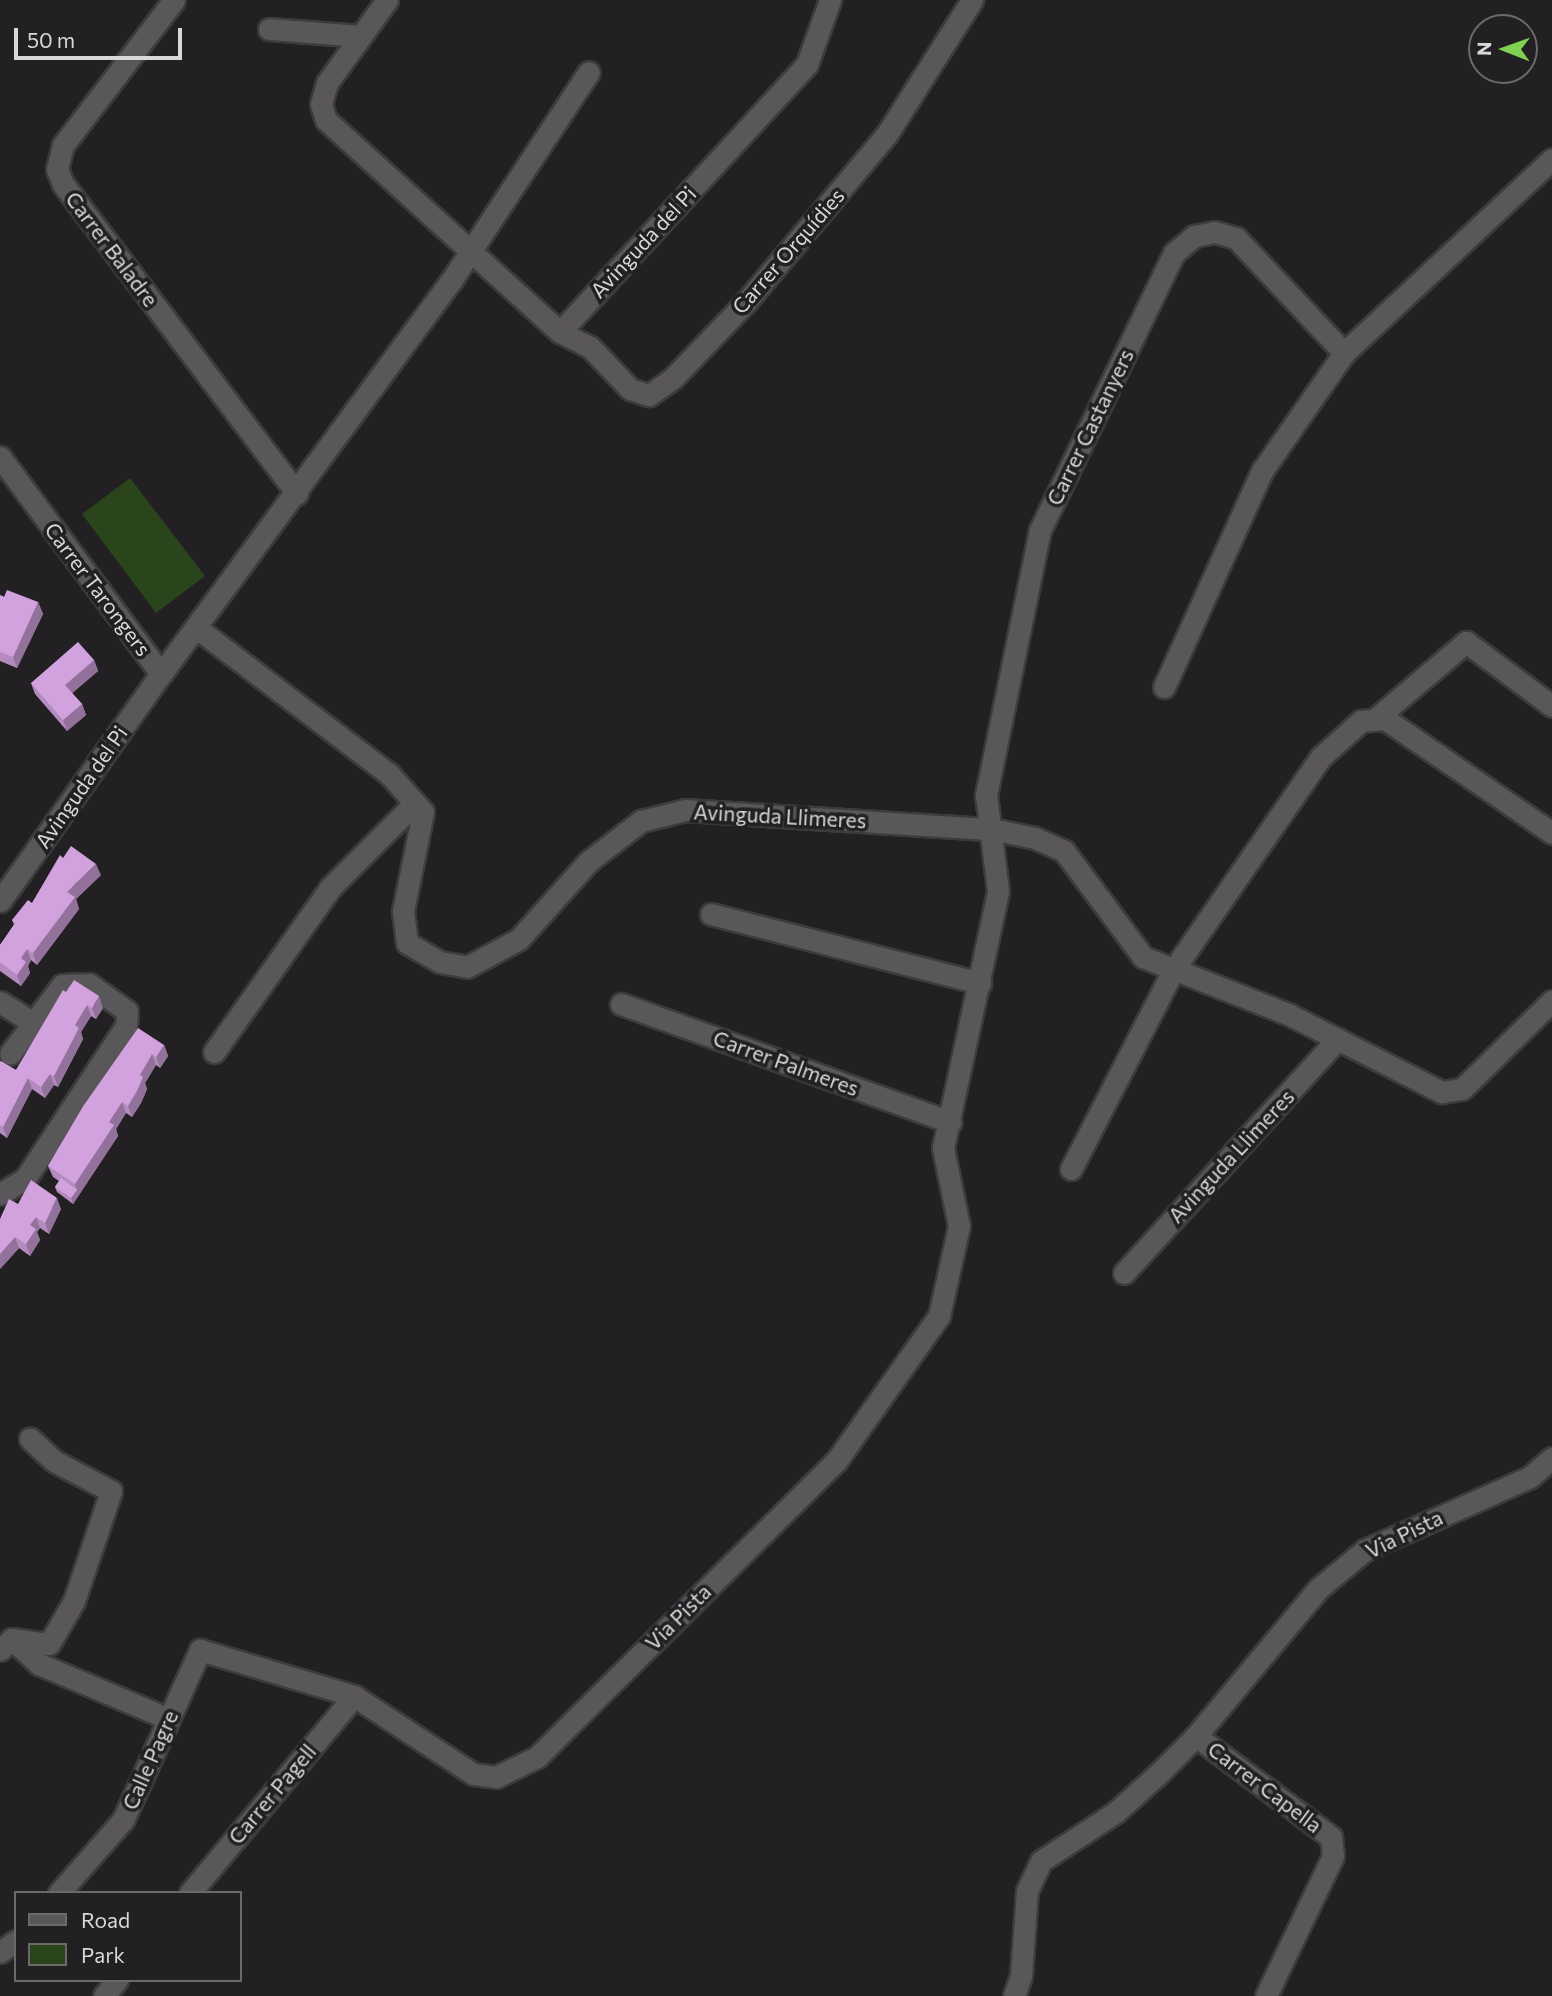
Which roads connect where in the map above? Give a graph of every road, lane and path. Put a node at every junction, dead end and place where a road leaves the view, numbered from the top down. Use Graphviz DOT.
graph roads {
  1 [pos="174,0"];
  2 [pos="387,0"];
  3 [pos="830,0"];
  4 [pos="972,0"];
  5 [pos="269,29"];
  6 [pos="361,36"];
  7 [pos="589,72"];
  8 [pos="1552,159"];
  9 [pos="470,253"];
  10 [pos="560,332"];
  11 [pos="1344,353"];
  12 [pos="0,457"];
  13 [pos="297,492"];
  14 [pos="198,629"];
  15 [pos="161,674"];
  16 [pos="1164,687"];
  17 [pos="1552,706"];
  18 [pos="1374,720"];
  19 [pos="415,803"];
  20 [pos="990,829"];
  21 [pos="1552,833"];
  22 [pos="0,901"];
  23 [pos="711,914"];
  24 [pos="1174,969"];
  25 [pos="980,984"];
  26 [pos="1552,1001"];
  27 [pos="0,1002"];
  28 [pos="621,1004"];
  29 [pos="32,1022"];
  30 [pos="1338,1040"];
  31 [pos="214,1052"];
  32 [pos="10,1054"];
  33 [pos="951,1122"];
  34 [pos="1072,1169"];
  35 [pos="0,1194"];
  36 [pos="1124,1273"];
  37 [pos="30,1439"];
  38 [pos="1552,1458"];
  39 [pos="6,1645"];
  40 [pos="200,1650"];
  41 [pos="354,1696"];
  42 [pos="169,1719"];
  43 [pos="1196,1736"];
  44 [pos="61,1891"];
  45 [pos="192,1891"];
  46 [pos="115,1982"];
  47 [pos="104,1996"];
  48 [pos="1014,1996"];
  49 [pos="1266,1996"];
  1 -- 13 [label="street, Carrer Baladre"];
  2 -- 6 [label="street"];
  3 -- 10 [label="street, Avinguda del Pi"];
  4 -- 10 [label="street, Carrer Orquídies"];
  5 -- 6 [label="street"];
  6 -- 9 [label="street"];
  7 -- 9 [label="street"];
  8 -- 11 [label="street"];
  9 -- 10 [label="street"];
  9 -- 13 [label="street"];
  11 -- 16 [label="street"];
  11 -- 20 [label="street, Carrer Castanyers"];
  12 -- 15 [label="street, Carrer Tarongers"];
  13 -- 14 [label="street"];
  14 -- 15 [label="street, Carrer Tarongers"];
  14 -- 19 [label="street"];
  15 -- 22 [label="street, Avinguda del Pi"];
  17 -- 18 [label="street"];
  18 -- 21 [label="street"];
  18 -- 24 [label="street"];
  19 -- 20 [label="street, Avinguda Llimeres"];
  19 -- 31 [label="street"];
  20 -- 24 [label="street, Avinguda Llimeres"];
  20 -- 25 [label="street"];
  23 -- 25 [label="street"];
  24 -- 30 [label="street, Avinguda Llimeres"];
  24 -- 34 [label="street"];
  25 -- 33 [label="street"];
  26 -- 30 [label="street, Avinguda Llimeres"];
  27 -- 29 [label="street"];
  28 -- 33 [label="street, Carrer Palmeres"];
  29 -- 32 [label="street"];
  29 -- 35 [label="street"];
  30 -- 36 [label="street, Avinguda Llimeres"];
  33 -- 41 [label="street, Via Pista"];
  37 -- 39 [label="street"];
  38 -- 43 [label="street, Via Pista"];
  39 -- 42 [label="street"];
  40 -- 41 [label="street, Via Pista"];
  40 -- 42 [label="street, Calle Pagre"];
  41 -- 45 [label="street, Carrer Pagell"];
  42 -- 44 [label="street, Calle Pagre"];
  43 -- 48 [label="street, Carrer Capella"];
  43 -- 49 [label="street, Carrer Capella"];
  46 -- 47 [label="street"];
}
